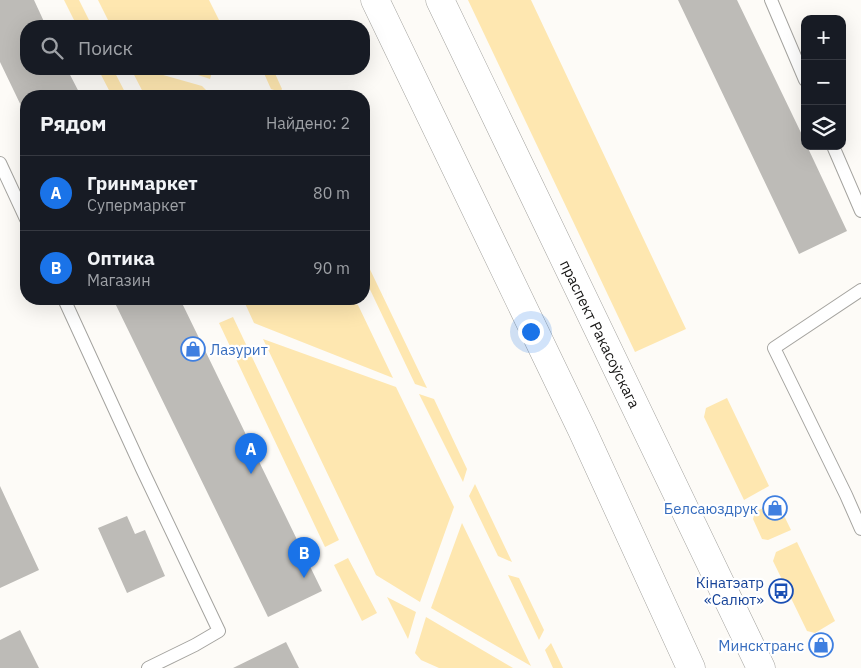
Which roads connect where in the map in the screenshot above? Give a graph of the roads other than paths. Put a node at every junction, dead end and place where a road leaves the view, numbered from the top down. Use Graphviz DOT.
graph roads {
  1 [pos="375,0"];
  2 [pos="440,0"];
  3 [pos="771,0"];
  4 [pos="801,71"];
  5 [pos="835,150"];
  6 [pos="0,163"];
  7 [pos="20,206"];
  8 [pos="861,211"];
  9 [pos="861,290"];
  10 [pos="67,305"];
  11 [pos="861,529"];
  12 [pos="148,668"];
  13 [pos="691,668"];
  14 [pos="761,668"];
  1 -- 13 [label="main road"];
  2 -- 14 [label="main road, праспект Ракасоўскага"];
  3 -- 4 [label="lane"];
  5 -- 8 [label="lane"];
  6 -- 7 [label="lane"];
  9 -- 11 [label="lane"];
  10 -- 12 [label="lane"];
}
